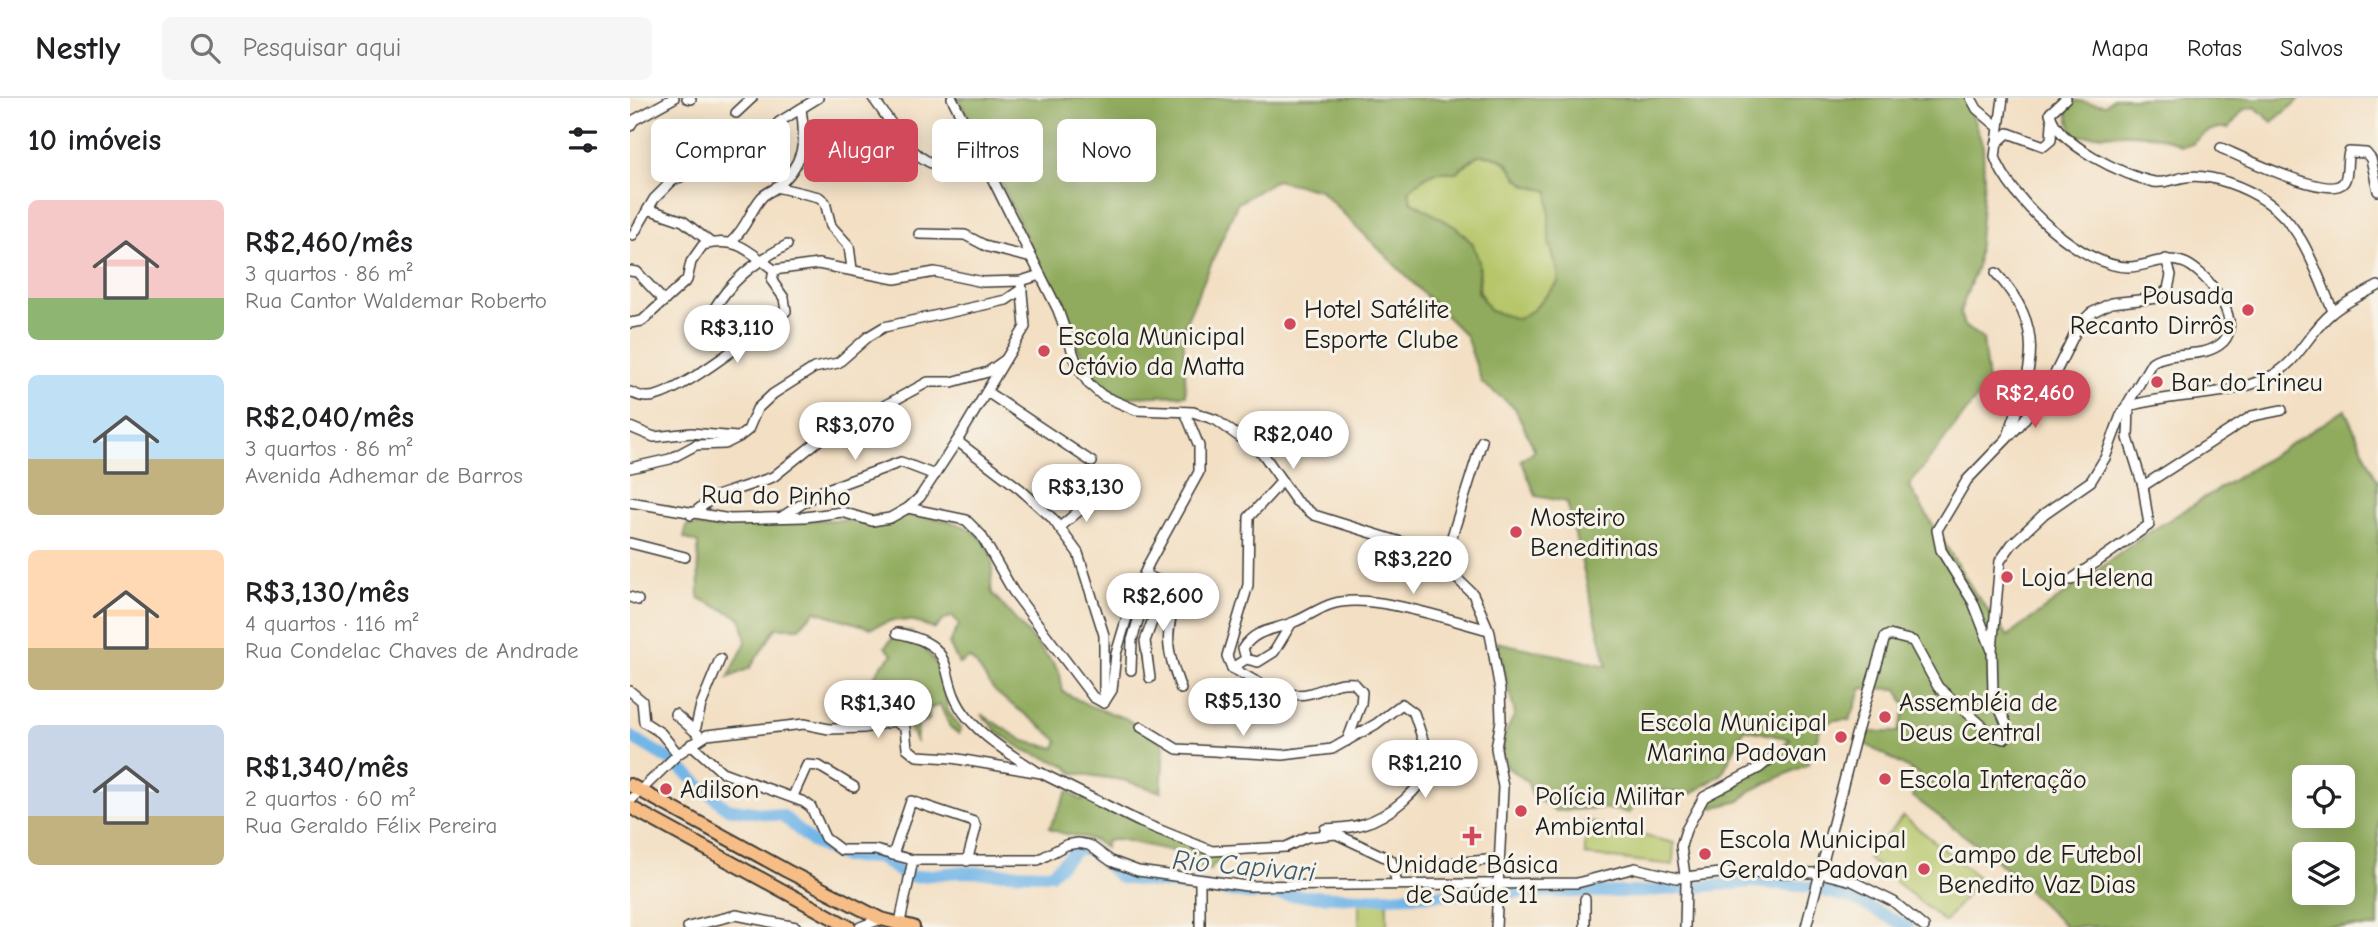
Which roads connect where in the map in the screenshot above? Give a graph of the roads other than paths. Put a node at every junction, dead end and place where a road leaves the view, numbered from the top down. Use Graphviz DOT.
graph roads {
  1 [pos="674,98"];
  2 [pos="752,98"];
  3 [pos="818,98"];
  4 [pos="873,98"];
  5 [pos="952,98"];
  6 [pos="1971,98"];
  7 [pos="2003,98"];
  8 [pos="2066,98"];
  9 [pos="801,109"];
  10 [pos="736,113"];
  11 [pos="963,119"];
  12 [pos="2052,123"];
  13 [pos="630,126"];
  14 [pos="1997,126"];
  15 [pos="1996,144"];
  16 [pos="2221,148"];
  17 [pos="932,165"];
  18 [pos="994,182"];
  19 [pos="776,187"];
  20 [pos="2378,191"];
  21 [pos="649,209"];
  22 [pos="919,234"];
  23 [pos="633,235"];
  24 [pos="731,242"];
  25 [pos="711,243"];
  26 [pos="787,245"];
  27 [pos="1032,258"];
  28 [pos="2166,259"];
  29 [pos="759,260"];
  30 [pos="852,269"];
  31 [pos="774,270"];
  32 [pos="630,271"];
  33 [pos="1996,273"];
  34 [pos="1040,275"];
  35 [pos="772,281"];
  36 [pos="1021,285"];
  37 [pos="2378,286"];
  38 [pos="664,301"];
  39 [pos="2333,311"];
  40 [pos="711,314"];
  41 [pos="630,323"];
  42 [pos="1006,359"];
  43 [pos="630,392"];
  44 [pos="987,392"];
  45 [pos="2129,406"];
  46 [pos="2282,410"];
  47 [pos="1185,412"];
  48 [pos="630,427"];
  49 [pos="739,437"];
  50 [pos="2007,439"];
  51 [pos="957,441"];
  52 [pos="1482,441"];
  53 [pos="1092,462"];
  54 [pos="630,468"];
  55 [pos="935,475"];
  56 [pos="1282,481"];
  57 [pos="2143,486"];
  58 [pos="1094,498"];
  59 [pos="630,502"];
  60 [pos="908,508"];
  61 [pos="691,514"];
  62 [pos="783,516"];
  63 [pos="1059,528"];
  64 [pos="630,542"];
  65 [pos="685,558"];
  66 [pos="1443,565"];
  67 [pos="1144,574"];
  68 [pos="2071,580"];
  69 [pos="1164,588"];
  70 [pos="1291,624"];
  71 [pos="1489,631"];
  72 [pos="897,633"];
  73 [pos="1992,650"];
  74 [pos="720,659"];
  75 [pos="1246,659"];
  76 [pos="1232,668"];
  77 [pos="1131,670"];
  78 [pos="1150,678"];
  79 [pos="1181,689"];
  80 [pos="630,691"];
  81 [pos="1104,703"];
  82 [pos="676,714"];
  83 [pos="1141,727"];
  84 [pos="699,734"];
  85 [pos="1347,741"];
  86 [pos="691,744"];
  87 [pos="1774,755"];
  88 [pos="673,759"];
  89 [pos="1041,773"];
  90 [pos="635,787"];
  91 [pos="854,787"];
  92 [pos="793,796"];
  93 [pos="630,801"];
  94 [pos="630,807"];
  95 [pos="1307,837"];
  96 [pos="893,855"];
  97 [pos="1499,859"];
  98 [pos="912,861"];
  99 [pos="967,861"];
  100 [pos="1393,868"];
  101 [pos="1819,878"];
  102 [pos="1685,880"];
  103 [pos="1200,881"];
  104 [pos="1397,884"];
  105 [pos="1498,884"];
  106 [pos="1585,899"];
  107 [pos="757,918"];
  108 [pos="881,919"];
  109 [pos="899,926"];
  110 [pos="688,927"];
  111 [pos="768,927"];
  112 [pos="794,927"];
  113 [pos="849,927"];
  114 [pos="860,927"];
  115 [pos="913,927"];
  116 [pos="1200,927"];
  117 [pos="1496,927"];
  118 [pos="1585,927"];
  119 [pos="1685,927"];
  120 [pos="1806,927"];
  121 [pos="1924,927"];
  1 -- 13 [label="street"];
  2 -- 10 [label="street"];
  3 -- 9 [label="street"];
  4 -- 17 [label="street"];
  5 -- 11 [label="street"];
  6 -- 14 [label="street"];
  7 -- 14 [label="street"];
  8 -- 12 [label="street"];
  9 -- 19 [label="street"];
  9 -- 21 [label="street"];
  12 -- 15 [label="street"];
  12 -- 39 [label="street"];
  14 -- 15 [label="street"];
  15 -- 28 [label="street"];
  16 -- 20 [label="street"];
  18 -- 27 [label="street"];
  19 -- 24 [label="street"];
  19 -- 30 [label="street"];
  21 -- 23 [label="street"];
  21 -- 25 [label="street"];
  22 -- 27 [label="street"];
  24 -- 25 [label="street"];
  24 -- 29 [label="street"];
  25 -- 38 [label="street"];
  26 -- 29 [label="street"];
  27 -- 34 [label="street"];
  28 -- 45 [label="street"];
  28 -- 50 [label="street"];
  29 -- 31 [label="street"];
  29 -- 35 [label="street"];
  29 -- 40 [label="street"];
  30 -- 31 [label="street"];
  30 -- 36 [label="street"];
  31 -- 35 [label="street"];
  32 -- 38 [label="street"];
  33 -- 50 [label="street"];
  34 -- 36 [label="street"];
  34 -- 47 [label="street"];
  35 -- 43 [label="street"];
  36 -- 42 [label="street, Rua do Pinho"];
  36 -- 49 [label="street"];
  37 -- 39 [label="street"];
  38 -- 41 [label="street"];
  39 -- 45 [label="street"];
  42 -- 44 [label="street, Rua do Pinho"];
  42 -- 61 [label="street"];
  44 -- 51 [label="street, Rua do Pinho"];
  44 -- 53 [label="street"];
  45 -- 57 [label="street"];
  45 -- 73 [label="street"];
  46 -- 57 [label="street"];
  47 -- 56 [label="street"];
  47 -- 67 [label="street"];
  48 -- 49 [label="street"];
  49 -- 54 [label="street"];
  50 -- 73 [label="street"];
  51 -- 55 [label="street, Rua do Pinho"];
  51 -- 63 [label="street"];
  52 -- 66 [label="street"];
  55 -- 60 [label="street, Rua do Pinho"];
  55 -- 62 [label="street"];
  56 -- 66 [label="street"];
  56 -- 76 [label="street"];
  57 -- 68 [label="street"];
  58 -- 63 [label="street"];
  59 -- 61 [label="street, Rua do Pinho"];
  60 -- 62 [label="street, Rua do Pinho"];
  60 -- 81 [label="street"];
  61 -- 62 [label="street, Rua do Pinho"];
  63 -- 81 [label="street"];
  64 -- 65 [label="street"];
  66 -- 71 [label="street"];
  67 -- 69 [label="street"];
  67 -- 81 [label="street"];
  69 -- 77 [label="street"];
  69 -- 78 [label="street"];
  69 -- 79 [label="street"];
  70 -- 71 [label="street"];
  70 -- 75 [label="street"];
  70 -- 75 [label="street"];
  71 -- 97 [label="street"];
  72 -- 89 [label="street"];
  73 -- 101 [label="street"];
  74 -- 84 [label="street"];
  75 -- 76 [label="street"];
  76 -- 85 [label="street"];
  80 -- 88 [label="street"];
  82 -- 84 [label="street"];
  83 -- 85 [label="street"];
  84 -- 86 [label="street"];
  84 -- 89 [label="street"];
  85 -- 95 [label="street"];
  86 -- 88 [label="street"];
  86 -- 92 [label="street"];
  87 -- 102 [label="street"];
  88 -- 90 [label="street"];
  89 -- 95 [label="street"];
  90 -- 93 [label="street"];
  90 -- 108 [label="main road"];
  91 -- 92 [label="street"];
  92 -- 96 [label="street"];
  94 -- 113 [label="main road"];
  95 -- 100 [label="street"];
  96 -- 98 [label="street"];
  96 -- 99 [label="street"];
  97 -- 100 [label="street"];
  97 -- 105 [label="street"];
  98 -- 99 [label="street"];
  98 -- 109 [label="street"];
  99 -- 103 [label="street"];
  100 -- 104 [label="street"];
  101 -- 102 [label="street"];
  101 -- 120 [label="street"];
  101 -- 121 [label="street"];
  102 -- 105 [label="street"];
  102 -- 119 [label="street"];
  103 -- 104 [label="street"];
  103 -- 116 [label="street"];
  104 -- 105 [label="street"];
  105 -- 117 [label="street"];
  106 -- 118 [label="street"];
  107 -- 110 [label="street"];
  107 -- 111 [label="street"];
  107 -- 112 [label="street"];
  108 -- 109 [label="main road"];
  108 -- 114 [label="street"];
  109 -- 115 [label="main road"];
}
